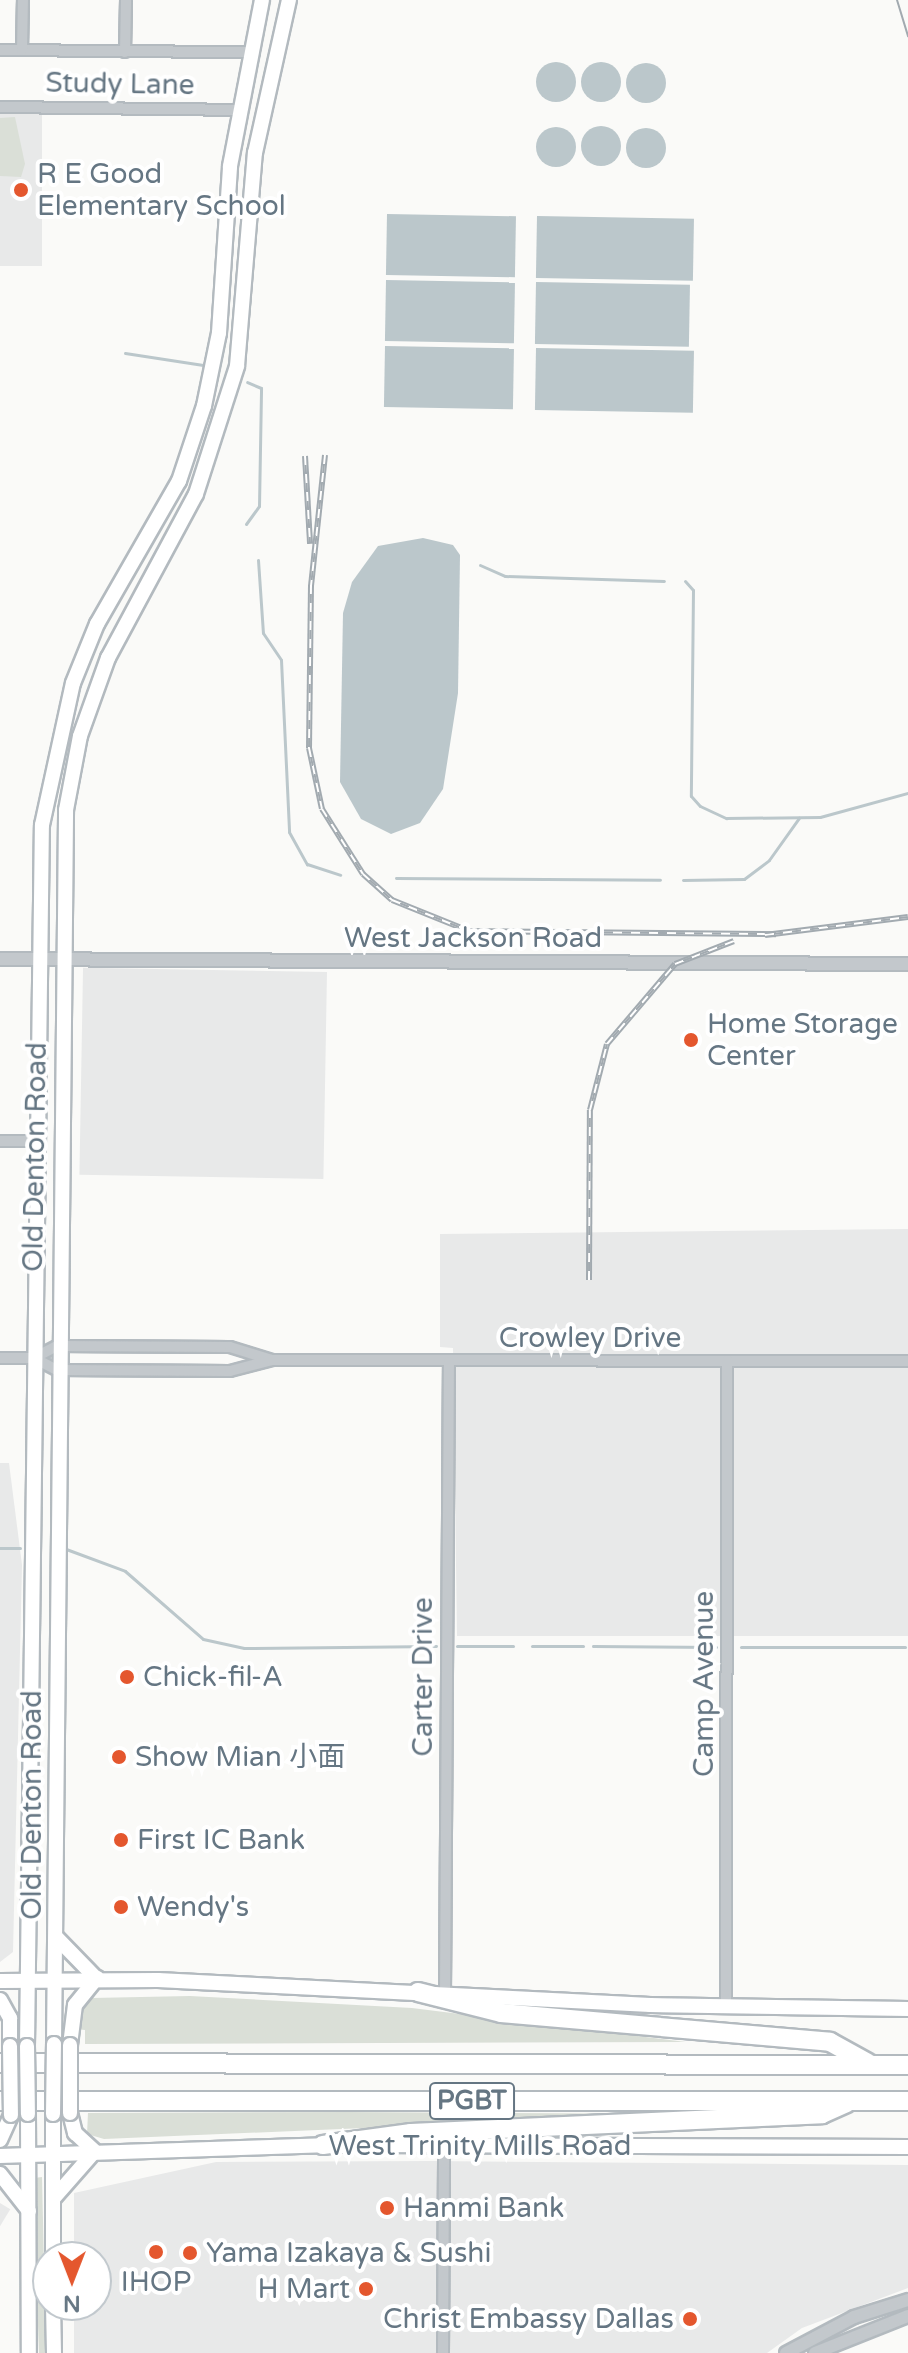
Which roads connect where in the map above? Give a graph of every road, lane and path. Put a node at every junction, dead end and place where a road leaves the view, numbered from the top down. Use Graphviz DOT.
graph roads {
  1 [pos="23,0"];
  2 [pos="126,0"];
  3 [pos="262,0"];
  4 [pos="289,0"];
  5 [pos="0,50"];
  6 [pos="22,50"];
  7 [pos="125,52"];
  8 [pos="254,52"];
  9 [pos="0,107"];
  10 [pos="240,110"];
  11 [pos="255,153"];
  12 [pos="161,515"];
  13 [pos="180,527"];
  14 [pos="0,959"];
  15 [pos="38,959"];
  16 [pos="61,959"];
  17 [pos="908,964"];
  18 [pos="0,1141"];
  19 [pos="35,1141"];
  20 [pos="57,1346"];
  21 [pos="0,1358"];
  22 [pos="34,1358"];
  23 [pos="272,1360"];
  24 [pos="727,1361"];
  25 [pos="908,1361"];
  26 [pos="449,1362"];
  27 [pos="57,1370"];
  28 [pos="31,1657"];
  29 [pos="55,1657"];
  30 [pos="30,1805"];
  31 [pos="53,1805"];
  32 [pos="54,1935"];
  33 [pos="97,1978"];
  34 [pos="30,1979"];
  35 [pos="54,1979"];
  36 [pos="0,1981"];
  37 [pos="418,1992"];
  38 [pos="445,1993"];
  39 [pos="0,2000"];
  40 [pos="726,2008"];
  41 [pos="908,2009"];
  42 [pos="0,2063"];
  43 [pos="870,2065"];
  44 [pos="908,2065"];
  45 [pos="853,2101"];
  46 [pos="908,2101"];
  47 [pos="5,2108"];
  48 [pos="0,2140"];
  49 [pos="323,2145"];
  50 [pos="444,2146"];
  51 [pos="908,2147"];
  52 [pos="94,2151"];
  53 [pos="53,2153"];
  54 [pos="28,2155"];
  55 [pos="0,2156"];
  56 [pos="0,2174"];
  57 [pos="52,2201"];
  58 [pos="29,2212"];
  59 [pos="53,2241"];
  60 [pos="908,2300"];
  61 [pos="908,2316"];
  62 [pos="53,2321"];
  63 [pos="29,2353"];
  64 [pos="54,2353"];
  65 [pos="443,2353"];
  66 [pos="786,2353"];
  67 [pos="815,2353"];
  1 -- 6 [label="street"];
  2 -- 7 [label="street"];
  3 -- 8 [label="main road, Old Denton Road"];
  4 -- 11 [label="main road, Old Denton Road"];
  5 -- 6 [label="street"];
  6 -- 7 [label="street"];
  7 -- 8 [label="street"];
  8 -- 10 [label="main road, Old Denton Road"];
  9 -- 10 [label="street, Study Lane"];
  10 -- 11 [label="main road"];
  10 -- 12 [label="main road, Old Denton Road"];
  11 -- 13 [label="main road, Old Denton Road"];
  12 -- 13 [label="main road"];
  12 -- 15 [label="main road, Old Denton Road"];
  13 -- 16 [label="main road, Old Denton Road"];
  14 -- 15 [label="street, West Jackson Road"];
  15 -- 16 [label="street, West Jackson Road"];
  15 -- 19 [label="main road, Old Denton Road"];
  16 -- 17 [label="street, West Jackson Road"];
  16 -- 20 [label="main road, Old Denton Road"];
  18 -- 19 [label="street"];
  19 -- 22 [label="main road, Old Denton Road"];
  20 -- 22 [label="street, Crowley Drive"];
  20 -- 23 [label="street, Crowley Drive"];
  20 -- 27 [label="main road, Old Denton Road"];
  21 -- 22 [label="street"];
  22 -- 27 [label="street, Crowley Drive"];
  22 -- 28 [label="main road, Old Denton Road"];
  23 -- 26 [label="street, Crowley Drive"];
  23 -- 27 [label="street, Crowley Drive"];
  24 -- 25 [label="street, Crowley Drive"];
  24 -- 26 [label="street, Crowley Drive"];
  24 -- 40 [label="street, Camp Avenue"];
  26 -- 38 [label="street, Carter Drive"];
  27 -- 29 [label="main road, Old Denton Road"];
  28 -- 29 [label="main road"];
  28 -- 30 [label="main road, Old Denton Road"];
  29 -- 31 [label="main road, Old Denton Road"];
  30 -- 31 [label="main road"];
  30 -- 34 [label="main road, Old Denton Road"];
  31 -- 32 [label="main road, Old Denton Road"];
  32 -- 33 [label="main road"];
  32 -- 35 [label="main road, Old Denton Road"];
  33 -- 35 [label="main road"];
  33 -- 37 [label="main road"];
  33 -- 52 [label="main road, bridge"];
  34 -- 35 [label="main road"];
  34 -- 36 [label="main road"];
  34 -- 54 [label="main road, Old Denton Road, bridge"];
  35 -- 53 [label="main road, Old Denton Road, bridge"];
  37 -- 38 [label="main road"];
  37 -- 43 [label="highway"];
  38 -- 40 [label="main road"];
  39 -- 47 [label="main road, bridge"];
  40 -- 41 [label="main road"];
  42 -- 43 [label="highway, PGBT"];
  43 -- 44 [label="highway, PGBT"];
  45 -- 46 [label="highway, PGBT"];
  45 -- 47 [label="highway, PGBT"];
  45 -- 49 [label="highway"];
  47 -- 48 [label="main road"];
  49 -- 50 [label="main road, West Trinity Mills Road"];
  49 -- 52 [label="main road, West Trinity Mills Road"];
  50 -- 51 [label="main road, West Trinity Mills Road"];
  50 -- 65 [label="street"];
  52 -- 53 [label="main road, West Trinity Mills Road"];
  52 -- 57 [label="main road"];
  53 -- 54 [label="main road, West Trinity Mills Road"];
  53 -- 57 [label="main road, Old Denton Road"];
  54 -- 55 [label="main road, West Trinity Mills Road"];
  54 -- 58 [label="main road, Old Denton Road"];
  56 -- 58 [label="main road"];
  57 -- 59 [label="main road, Old Denton Road"];
  58 -- 63 [label="main road, Old Denton Road"];
  60 -- 66 [label="street"];
  61 -- 67 [label="street"];
  62 -- 64 [label="main road"];
}
